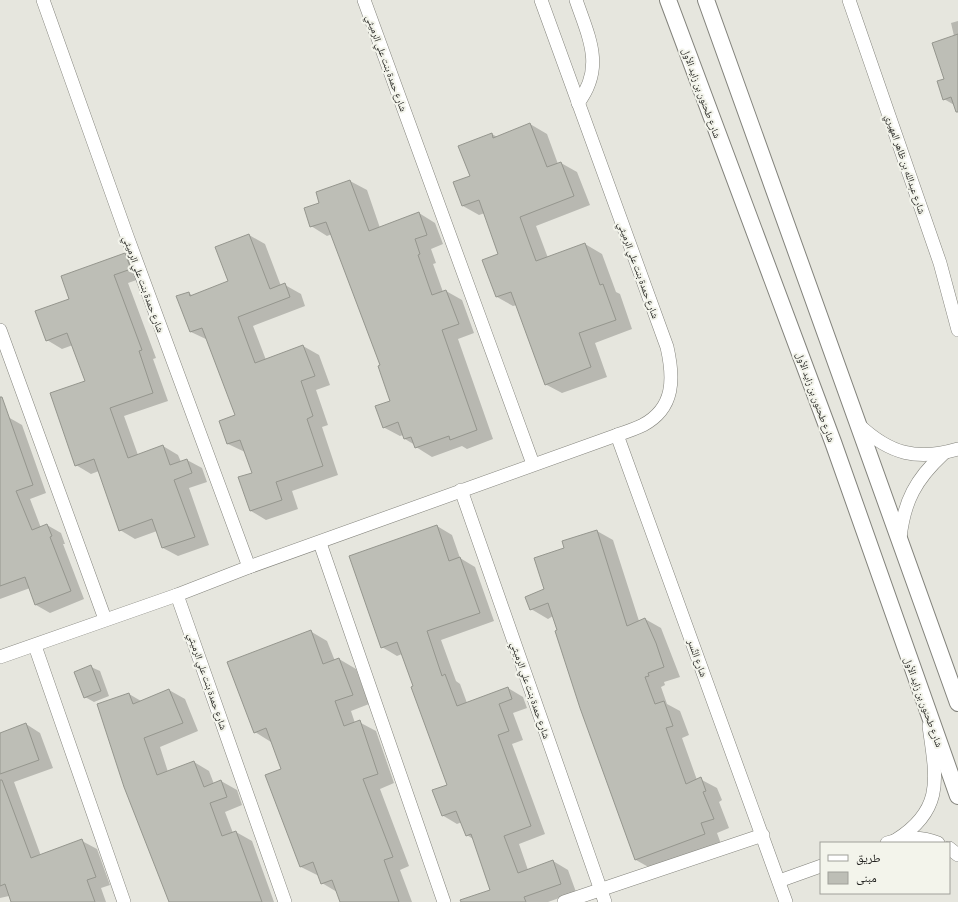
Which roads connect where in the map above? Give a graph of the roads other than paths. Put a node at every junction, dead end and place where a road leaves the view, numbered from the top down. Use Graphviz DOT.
graph roads {
  1 [pos="43,0"];
  2 [pos="364,0"];
  3 [pos="541,0"];
  4 [pos="576,0"];
  5 [pos="668,0"];
  6 [pos="706,0"];
  7 [pos="849,0"];
  8 [pos="578,103"];
  9 [pos="0,330"];
  10 [pos="958,330"];
  11 [pos="859,425"];
  12 [pos="617,435"];
  13 [pos="958,449"];
  14 [pos="943,454"];
  15 [pos="533,464"];
  16 [pos="461,490"];
  17 [pos="900,538"];
  18 [pos="320,543"];
  19 [pos="249,567"];
  20 [pos="178,595"];
  21 [pos="105,619"];
  22 [pos="35,646"];
  23 [pos="0,657"];
  24 [pos="958,703"];
  25 [pos="926,709"];
  26 [pos="958,796"];
  27 [pos="763,835"];
  28 [pos="891,841"];
  29 [pos="933,842"];
  30 [pos="950,849"];
  31 [pos="958,855"];
  32 [pos="820,866"];
  33 [pos="779,881"];
  34 [pos="603,896"];
  35 [pos="124,902"];
  36 [pos="285,902"];
  37 [pos="444,902"];
  38 [pos="564,902"];
  39 [pos="786,902"];
  1 -- 19 [label="street, شارع حمدة بنت علي الرميثي"];
  2 -- 15 [label="street, شارع حمدة بنت علي الرميثي"];
  3 -- 8 [label="street, شارع حمدة بنت علي الرميثي"];
  4 -- 8 [label="street"];
  5 -- 25 [label="street, شارع طحنون بن زايد الأول"];
  6 -- 11 [label="street"];
  7 -- 10 [label="street, شارع عبدالله بن ظاهر المهيري"];
  8 -- 12 [label="street, شارع حمدة بنت علي الرميثي"];
  9 -- 21 [label="street"];
  11 -- 14 [label="street"];
  11 -- 17 [label="street"];
  12 -- 15 [label="street, شارع حمدة بنت علي الرميثي"];
  12 -- 27 [label="street, شارع النَّسر"];
  13 -- 14 [label="street"];
  14 -- 17 [label="street"];
  15 -- 16 [label="street, شارع حمدة بنت علي الرميثي"];
  16 -- 18 [label="street, شارع حمدة بنت علي الرميثي"];
  16 -- 34 [label="street, شارع حمدة بنت علي الرميثي"];
  17 -- 24 [label="street"];
  18 -- 19 [label="street, شارع حمدة بنت علي الرميثي"];
  18 -- 37 [label="street"];
  19 -- 20 [label="street, شارع حمدة بنت علي الرميثي"];
  20 -- 21 [label="street, شارع حمدة بنت علي الرميثي"];
  20 -- 36 [label="street, شارع حمدة بنت علي الرميثي"];
  21 -- 22 [label="street, شارع حمدة بنت علي الرميثي"];
  22 -- 23 [label="street, شارع حمدة بنت علي الرميثي"];
  22 -- 35 [label="street"];
  25 -- 26 [label="street, شارع طحنون بن زايد الأول"];
  25 -- 28 [label="street"];
  27 -- 33 [label="street, شارع النَّسر"];
  27 -- 34 [label="street"];
  28 -- 29 [label="street"];
  30 -- 31 [label="street"];
  32 -- 33 [label="street"];
  33 -- 39 [label="street, شارع النَّسر"];
  34 -- 38 [label="street"];
}
